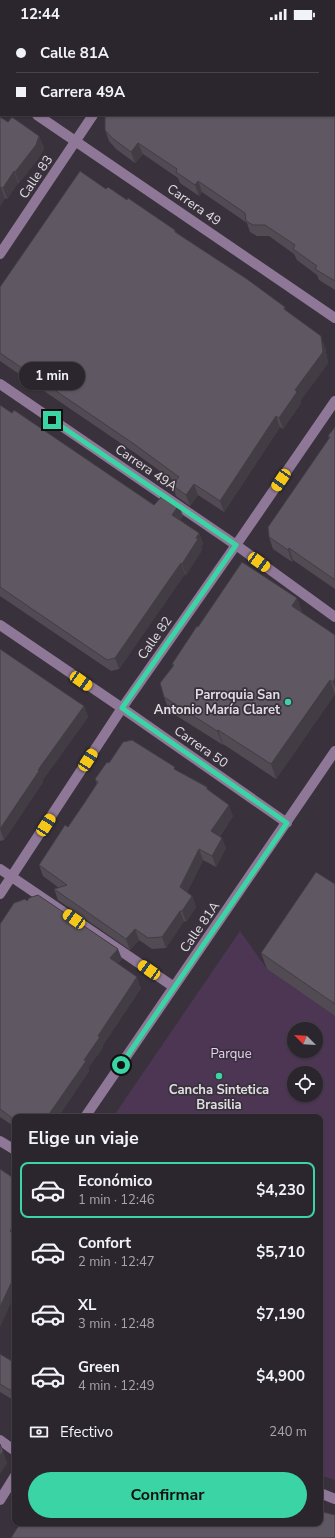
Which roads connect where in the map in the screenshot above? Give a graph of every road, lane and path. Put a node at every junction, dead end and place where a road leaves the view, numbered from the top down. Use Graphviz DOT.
graph roads {
  1 [pos="38,116"];
  2 [pos="92,116"];
  3 [pos="76,141"];
  4 [pos="0,254"];
  5 [pos="335,318"];
  6 [pos="0,384"];
  7 [pos="335,401"];
  8 [pos="236,545"];
  9 [pos="335,617"];
  10 [pos="0,625"];
  11 [pos="122,708"];
  12 [pos="335,751"];
  13 [pos="287,823"];
  14 [pos="0,869"];
  15 [pos="12,877"];
  16 [pos="0,894"];
  17 [pos="174,987"];
  18 [pos="87,1114"];
  19 [pos="0,1141"];
  20 [pos="12,1148"];
  21 [pos="0,1440"];
  22 [pos="12,1449"];
  23 [pos="12,1481"];
  24 [pos="323,1494"];
  25 [pos="335,1499"];
  26 [pos="0,1500"];
  1 -- 3 [label="street, Carrera 49"];
  2 -- 3 [label="street, Calle 83"];
  3 -- 4 [label="street, Calle 83"];
  3 -- 5 [label="street, Carrera 49"];
  6 -- 8 [label="street, Carrera 49A"];
  7 -- 8 [label="street, Calle 82"];
  8 -- 9 [label="street, Carrera 49A"];
  8 -- 11 [label="street, Calle 82"];
  10 -- 11 [label="street, Carrera 50"];
  11 -- 13 [label="street, Carrera 50"];
  11 -- 15 [label="street, Calle 82"];
  12 -- 13 [label="street, Calle 81A"];
  13 -- 17 [label="street, Calle 81A"];
  14 -- 15 [label="street"];
  15 -- 16 [label="street, Calle 82"];
  15 -- 17 [label="street"];
  17 -- 18 [label="street, Calle 81A"];
  19 -- 20 [label="street"];
  21 -- 22 [label="street"];
  23 -- 26 [label="street"];
  24 -- 25 [label="street"];
}
